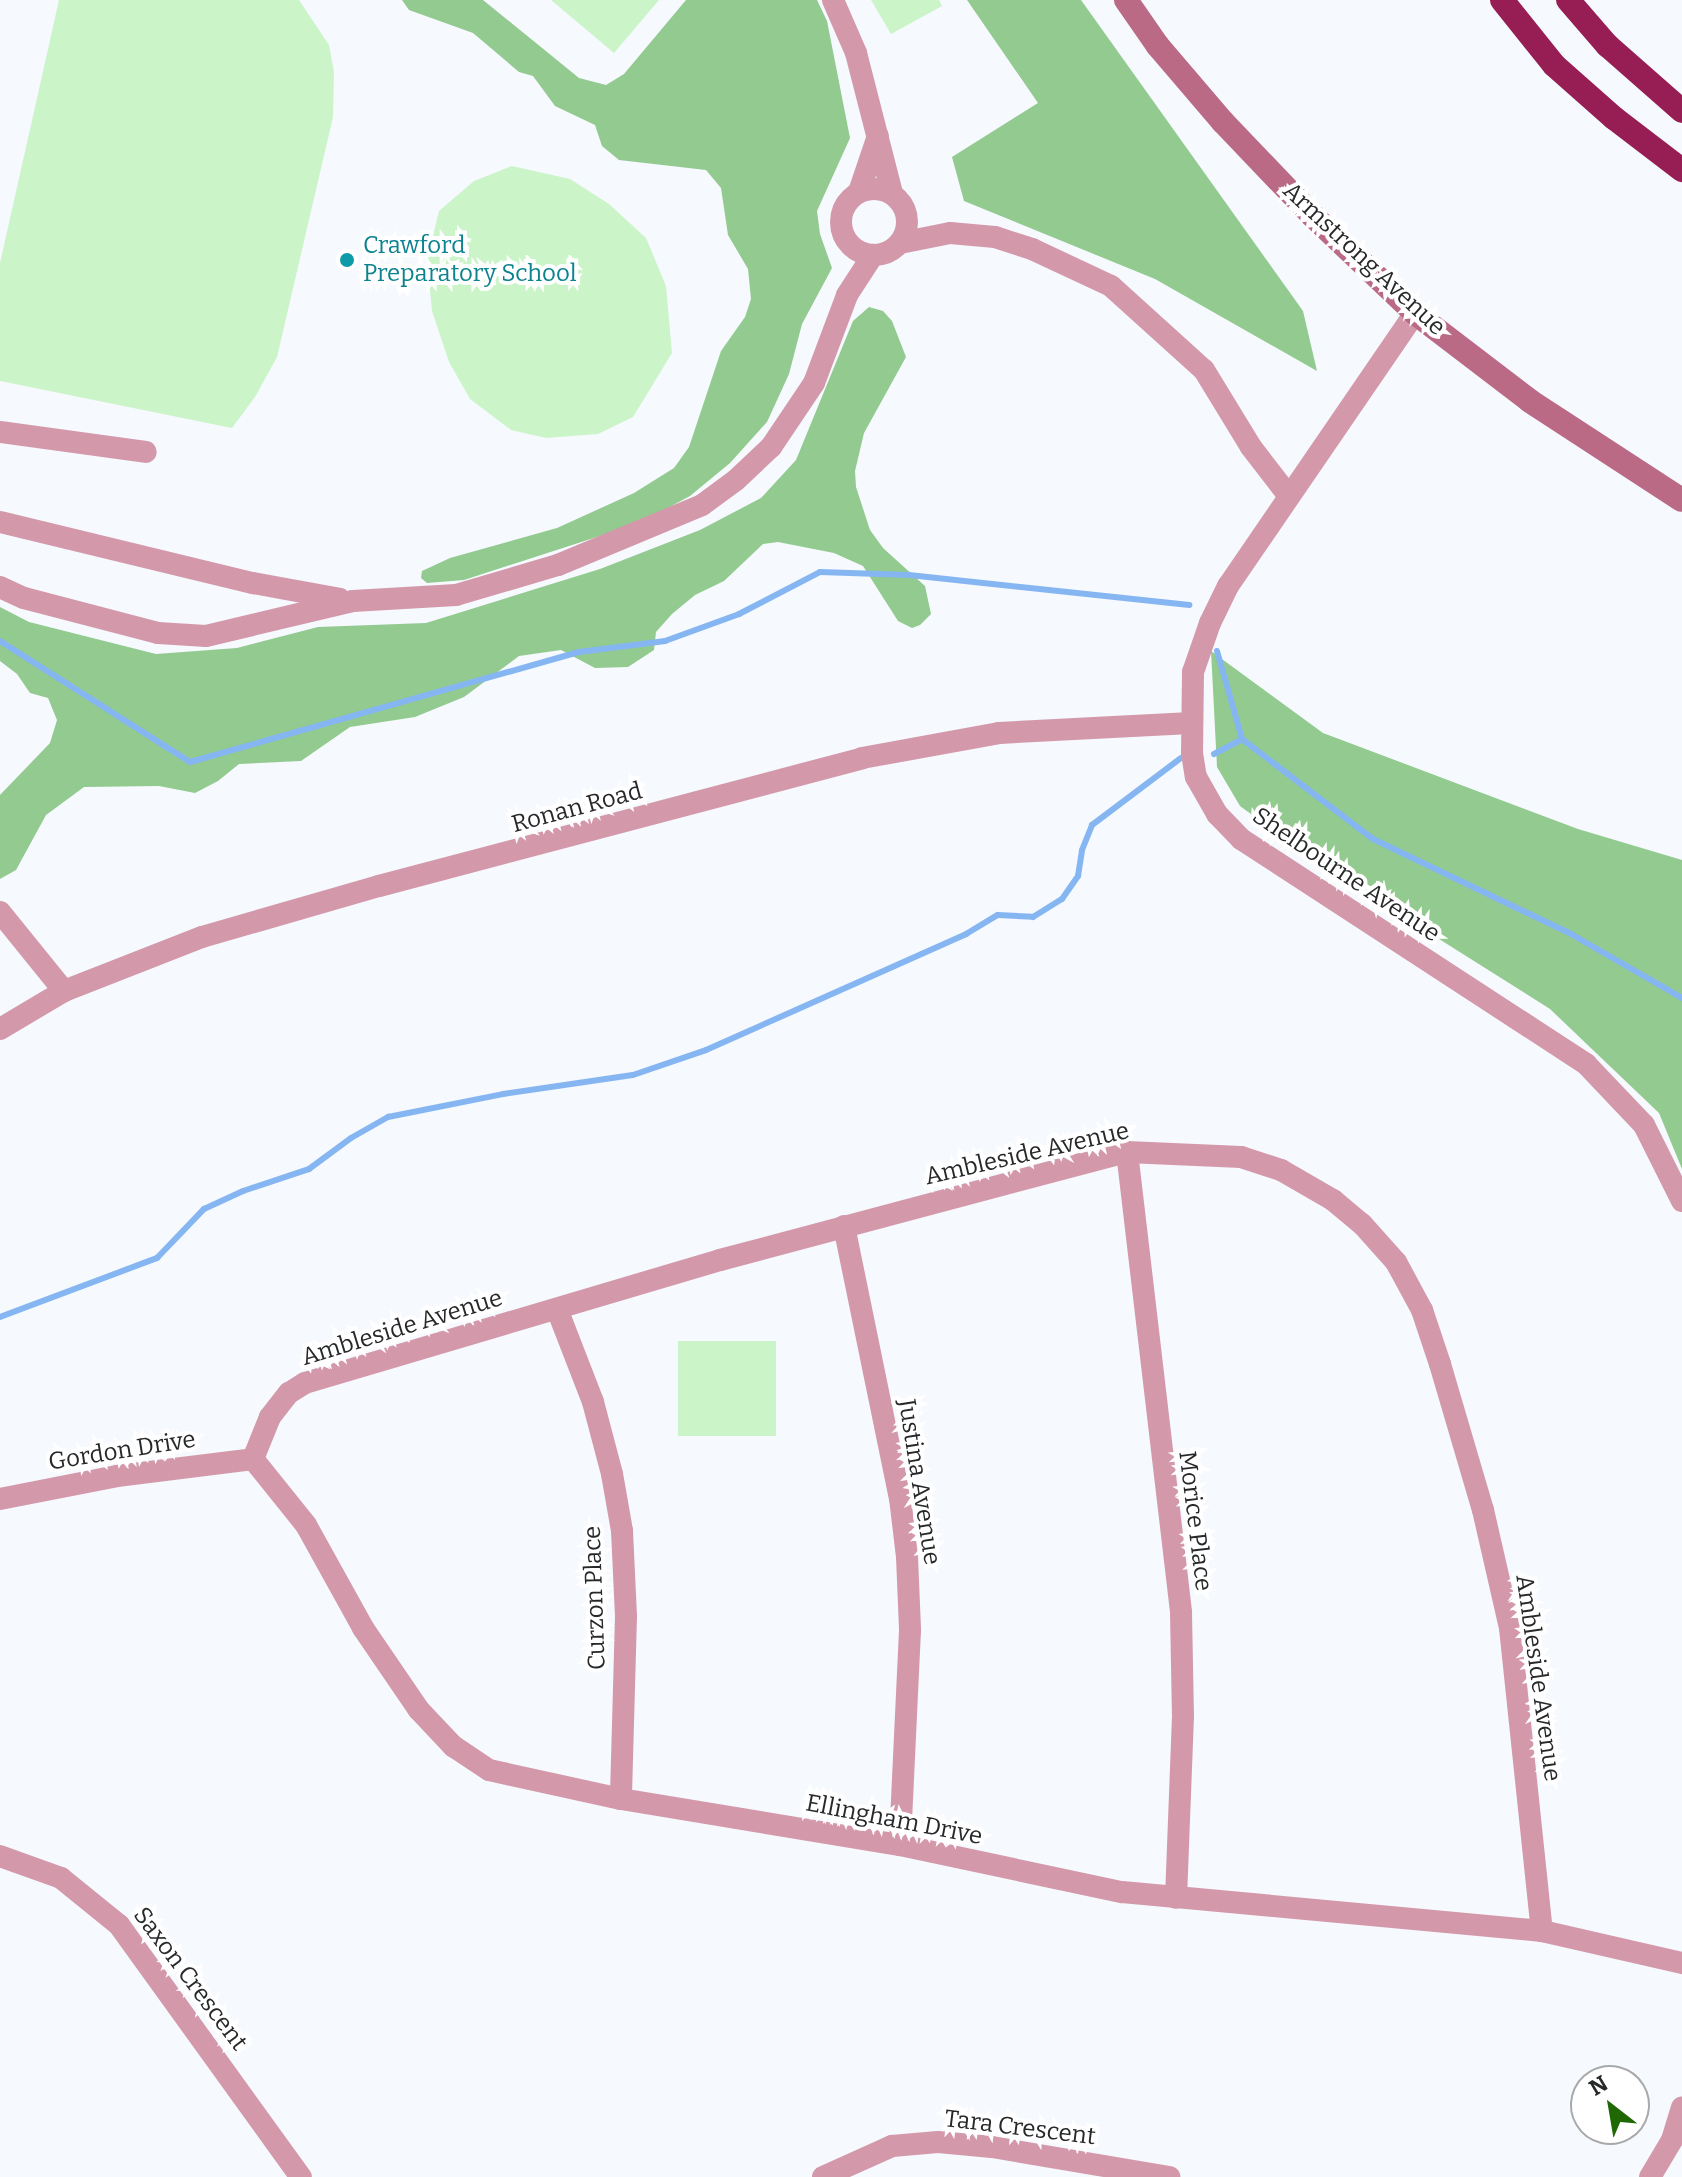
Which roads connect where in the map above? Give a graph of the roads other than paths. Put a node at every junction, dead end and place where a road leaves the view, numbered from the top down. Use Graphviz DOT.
graph roads {
  1 [pos="833,0"];
  2 [pos="1126,0"];
  3 [pos="1502,0"];
  4 [pos="1568,0"];
  5 [pos="1682,111"];
  6 [pos="878,136"];
  7 [pos="1682,170"];
  8 [pos="859,192"];
  9 [pos="899,201"];
  10 [pos="950,233"];
  11 [pos="900,243"];
  12 [pos="851,246"];
  13 [pos="873,255"];
  14 [pos="847,295"];
  15 [pos="1415,313"];
  16 [pos="0,432"];
  17 [pos="146,452"];
  18 [pos="1288,495"];
  19 [pos="1682,500"];
  20 [pos="0,522"];
  21 [pos="0,587"];
  22 [pos="353,601"];
  23 [pos="1191,723"];
  24 [pos="0,912"];
  25 [pos="64,991"];
  26 [pos="0,1029"];
  27 [pos="1127,1152"];
  28 [pos="1682,1201"];
  29 [pos="844,1226"];
  30 [pos="557,1309"];
  31 [pos="253,1459"];
  32 [pos="0,1499"];
  33 [pos="621,1799"];
  34 [pos="900,1845"];
  35 [pos="0,1856"];
  36 [pos="1176,1898"];
  37 [pos="1542,1931"];
  38 [pos="1682,1963"];
  39 [pos="1682,2107"];
  40 [pos="301,2177"];
  41 [pos="823,2177"];
  42 [pos="1169,2177"];
  43 [pos="1650,2177"];
  1 -- 6 [label="street"];
  2 -- 15 [label="street, Armstrong Avenue"];
  3 -- 7 [label="highway"];
  4 -- 5 [label="highway"];
  6 -- 8 [label="street"];
  6 -- 9 [label="street"];
  8 -- 9 [label="street"];
  8 -- 12 [label="street"];
  9 -- 10 [label="street"];
  9 -- 11 [label="street"];
  10 -- 11 [label="street"];
  10 -- 18 [label="street"];
  11 -- 13 [label="street"];
  12 -- 13 [label="street"];
  12 -- 14 [label="street"];
  13 -- 14 [label="street"];
  14 -- 22 [label="street"];
  15 -- 18 [label="street, Shelbourne Avenue"];
  15 -- 19 [label="street, Armstrong Avenue"];
  16 -- 17 [label="street"];
  18 -- 23 [label="street, Shelbourne Avenue"];
  20 -- 22 [label="street"];
  21 -- 22 [label="street"];
  23 -- 25 [label="street, Ronan Road"];
  23 -- 28 [label="street, Shelbourne Avenue"];
  24 -- 25 [label="street"];
  25 -- 26 [label="street, Ronan Road"];
  27 -- 29 [label="street, Ambleside Avenue"];
  27 -- 36 [label="street, Morice Place"];
  27 -- 37 [label="street, Ambleside Avenue"];
  29 -- 30 [label="street, Ambleside Avenue"];
  29 -- 34 [label="street, Justina Avenue"];
  30 -- 31 [label="street, Ambleside Avenue"];
  30 -- 33 [label="street, Curzon Place"];
  31 -- 32 [label="street, Gordon Drive"];
  31 -- 33 [label="street, Ellingham Drive"];
  33 -- 34 [label="street, Ellingham Drive"];
  34 -- 36 [label="street, Ellingham Drive"];
  35 -- 40 [label="street, Saxon Crescent"];
  36 -- 37 [label="street, Ellingham Drive"];
  37 -- 38 [label="street, Ellingham Drive"];
  39 -- 43 [label="street"];
  41 -- 42 [label="street, Tara Crescent"];
}
